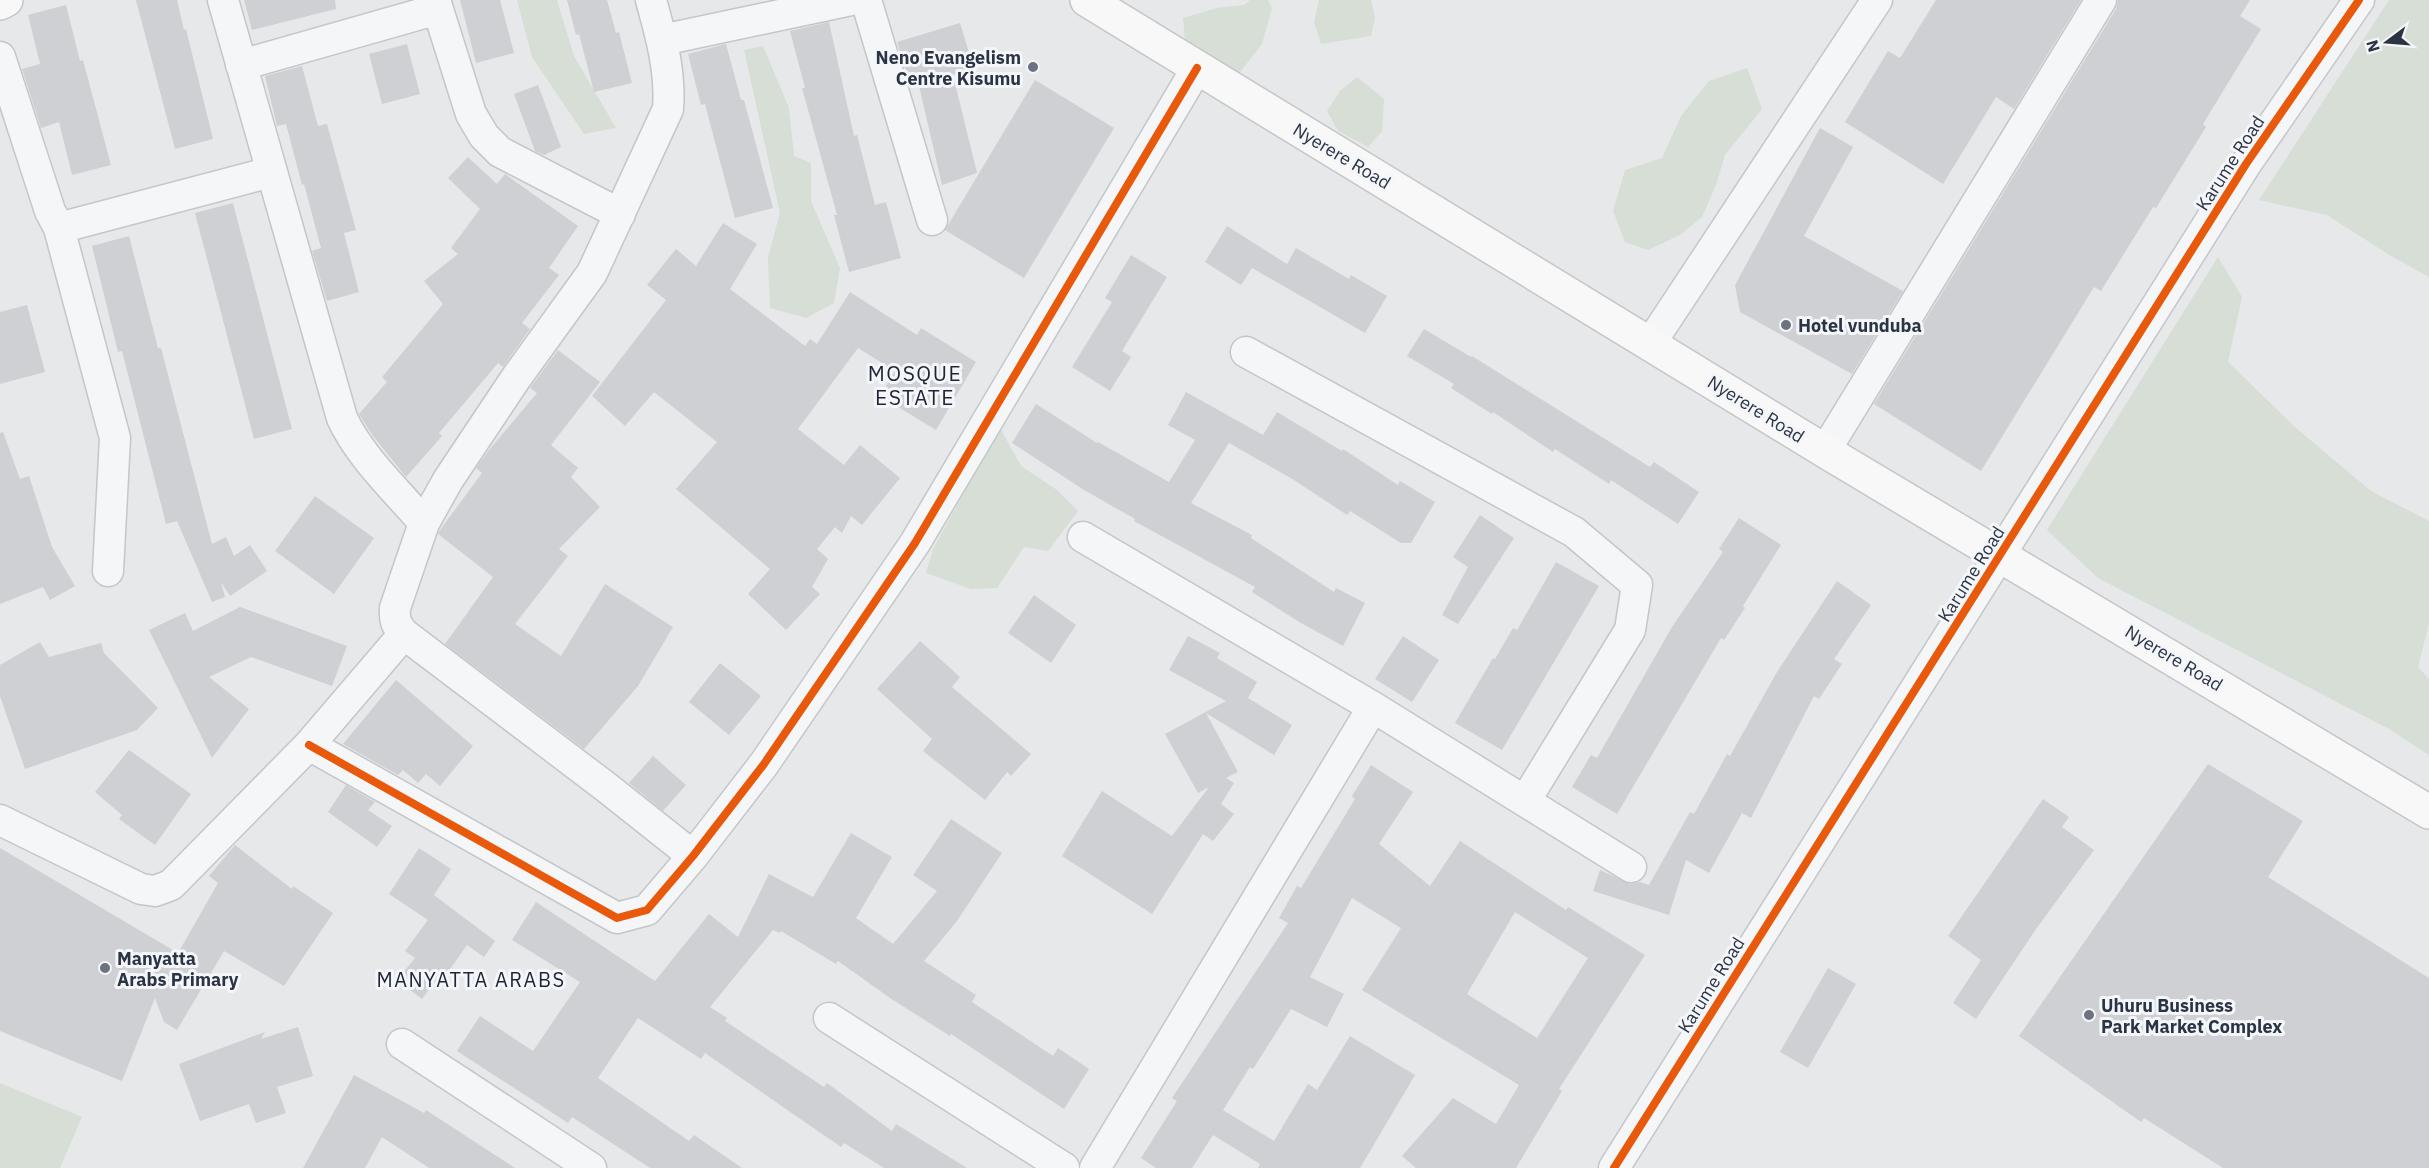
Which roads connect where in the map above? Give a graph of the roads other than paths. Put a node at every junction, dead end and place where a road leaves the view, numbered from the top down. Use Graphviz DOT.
graph roads {
  1 [pos="6,0"];
  2 [pos="222,0"];
  3 [pos="651,0"];
  4 [pos="850,0"];
  5 [pos="866,0"];
  6 [pos="1087,0"];
  7 [pos="1877,0"];
  8 [pos="2101,0"];
  9 [pos="2359,0"];
  10 [pos="0,3"];
  11 [pos="436,4"];
  12 [pos="1129,10"];
  13 [pos="662,40"];
  14 [pos="0,57"];
  15 [pos="241,65"];
  16 [pos="1197,68"];
  17 [pos="271,172"];
  18 [pos="620,214"];
  19 [pos="932,220"];
  20 [pos="58,228"];
  21 [pos="1650,344"];
  22 [pos="1246,352"];
  23 [pos="1825,451"];
  24 [pos="424,523"];
  25 [pos="1083,537"];
  26 [pos="2001,555"];
  27 [pos="108,571"];
  28 [pos="404,634"];
  29 [pos="1373,707"];
  30 [pos="309,744"];
  31 [pos="1525,801"];
  32 [pos="2429,812"];
  33 [pos="0,820"];
  34 [pos="693,856"];
  35 [pos="1631,867"];
  36 [pos="829,1018"];
  37 [pos="402,1044"];
  38 [pos="591,1168"];
  39 [pos="1064,1168"];
  40 [pos="1095,1168"];
  41 [pos="1614,1168"];
  1 -- 10 [label="main road"];
  2 -- 15 [label="street"];
  3 -- 13 [label="street"];
  4 -- 13 [label="street"];
  5 -- 19 [label="street"];
  6 -- 12 [label="main road, Nyerere Road"];
  7 -- 21 [label="street"];
  8 -- 23 [label="street"];
  9 -- 26 [label="street, Karume Road"];
  11 -- 15 [label="street"];
  11 -- 18 [label="street"];
  12 -- 16 [label="main road, Nyerere Road"];
  13 -- 18 [label="street"];
  14 -- 20 [label="street"];
  15 -- 17 [label="street"];
  16 -- 21 [label="main road, Nyerere Road"];
  16 -- 34 [label="street"];
  17 -- 20 [label="street"];
  17 -- 24 [label="street"];
  18 -- 24 [label="street"];
  20 -- 27 [label="street"];
  21 -- 23 [label="main road, Nyerere Road"];
  22 -- 31 [label="street"];
  23 -- 26 [label="main road, Nyerere Road"];
  24 -- 28 [label="street"];
  25 -- 29 [label="street"];
  26 -- 32 [label="main road, Nyerere Road"];
  26 -- 41 [label="street, Karume Road"];
  28 -- 30 [label="street"];
  28 -- 34 [label="street"];
  29 -- 31 [label="street"];
  29 -- 40 [label="street"];
  30 -- 33 [label="street"];
  30 -- 34 [label="street"];
  31 -- 35 [label="street"];
  36 -- 39 [label="street"];
  37 -- 38 [label="street"];
}
